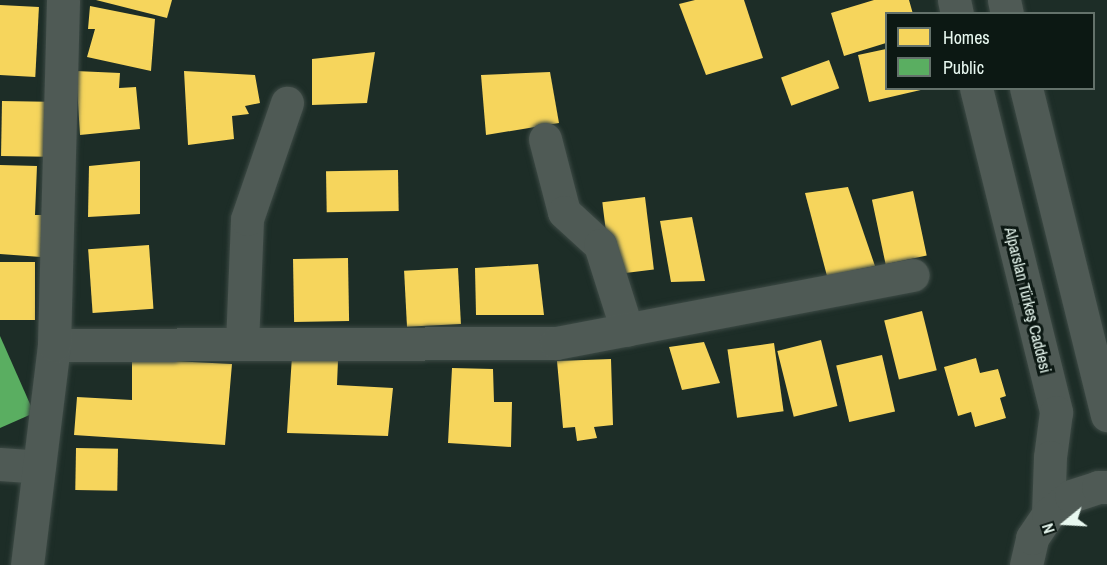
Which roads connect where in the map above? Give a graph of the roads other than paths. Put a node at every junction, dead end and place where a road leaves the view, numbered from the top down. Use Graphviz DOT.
graph roads {
  1 [pos="63,0"];
  2 [pos="976,90"];
  3 [pos="1026,90"];
  4 [pos="287,103"];
  5 [pos="545,139"];
  6 [pos="914,275"];
  7 [pos="627,330"];
  8 [pos="242,344"];
  9 [pos="54,345"];
  10 [pos="1107,415"];
  11 [pos="0,464"];
  12 [pos="39,466"];
  13 [pos="1107,487"];
  14 [pos="1048,514"];
  15 [pos="27,565"];
  16 [pos="1026,565"];
  1 -- 9 [label="street"];
  2 -- 14 [label="street, Alparslan Türkeş Caddesi"];
  3 -- 10 [label="street"];
  4 -- 8 [label="street"];
  5 -- 7 [label="street"];
  6 -- 7 [label="street"];
  7 -- 8 [label="street"];
  8 -- 9 [label="street"];
  9 -- 12 [label="street"];
  11 -- 12 [label="street"];
  12 -- 15 [label="street"];
  13 -- 14 [label="street"];
  14 -- 16 [label="street"];
}
